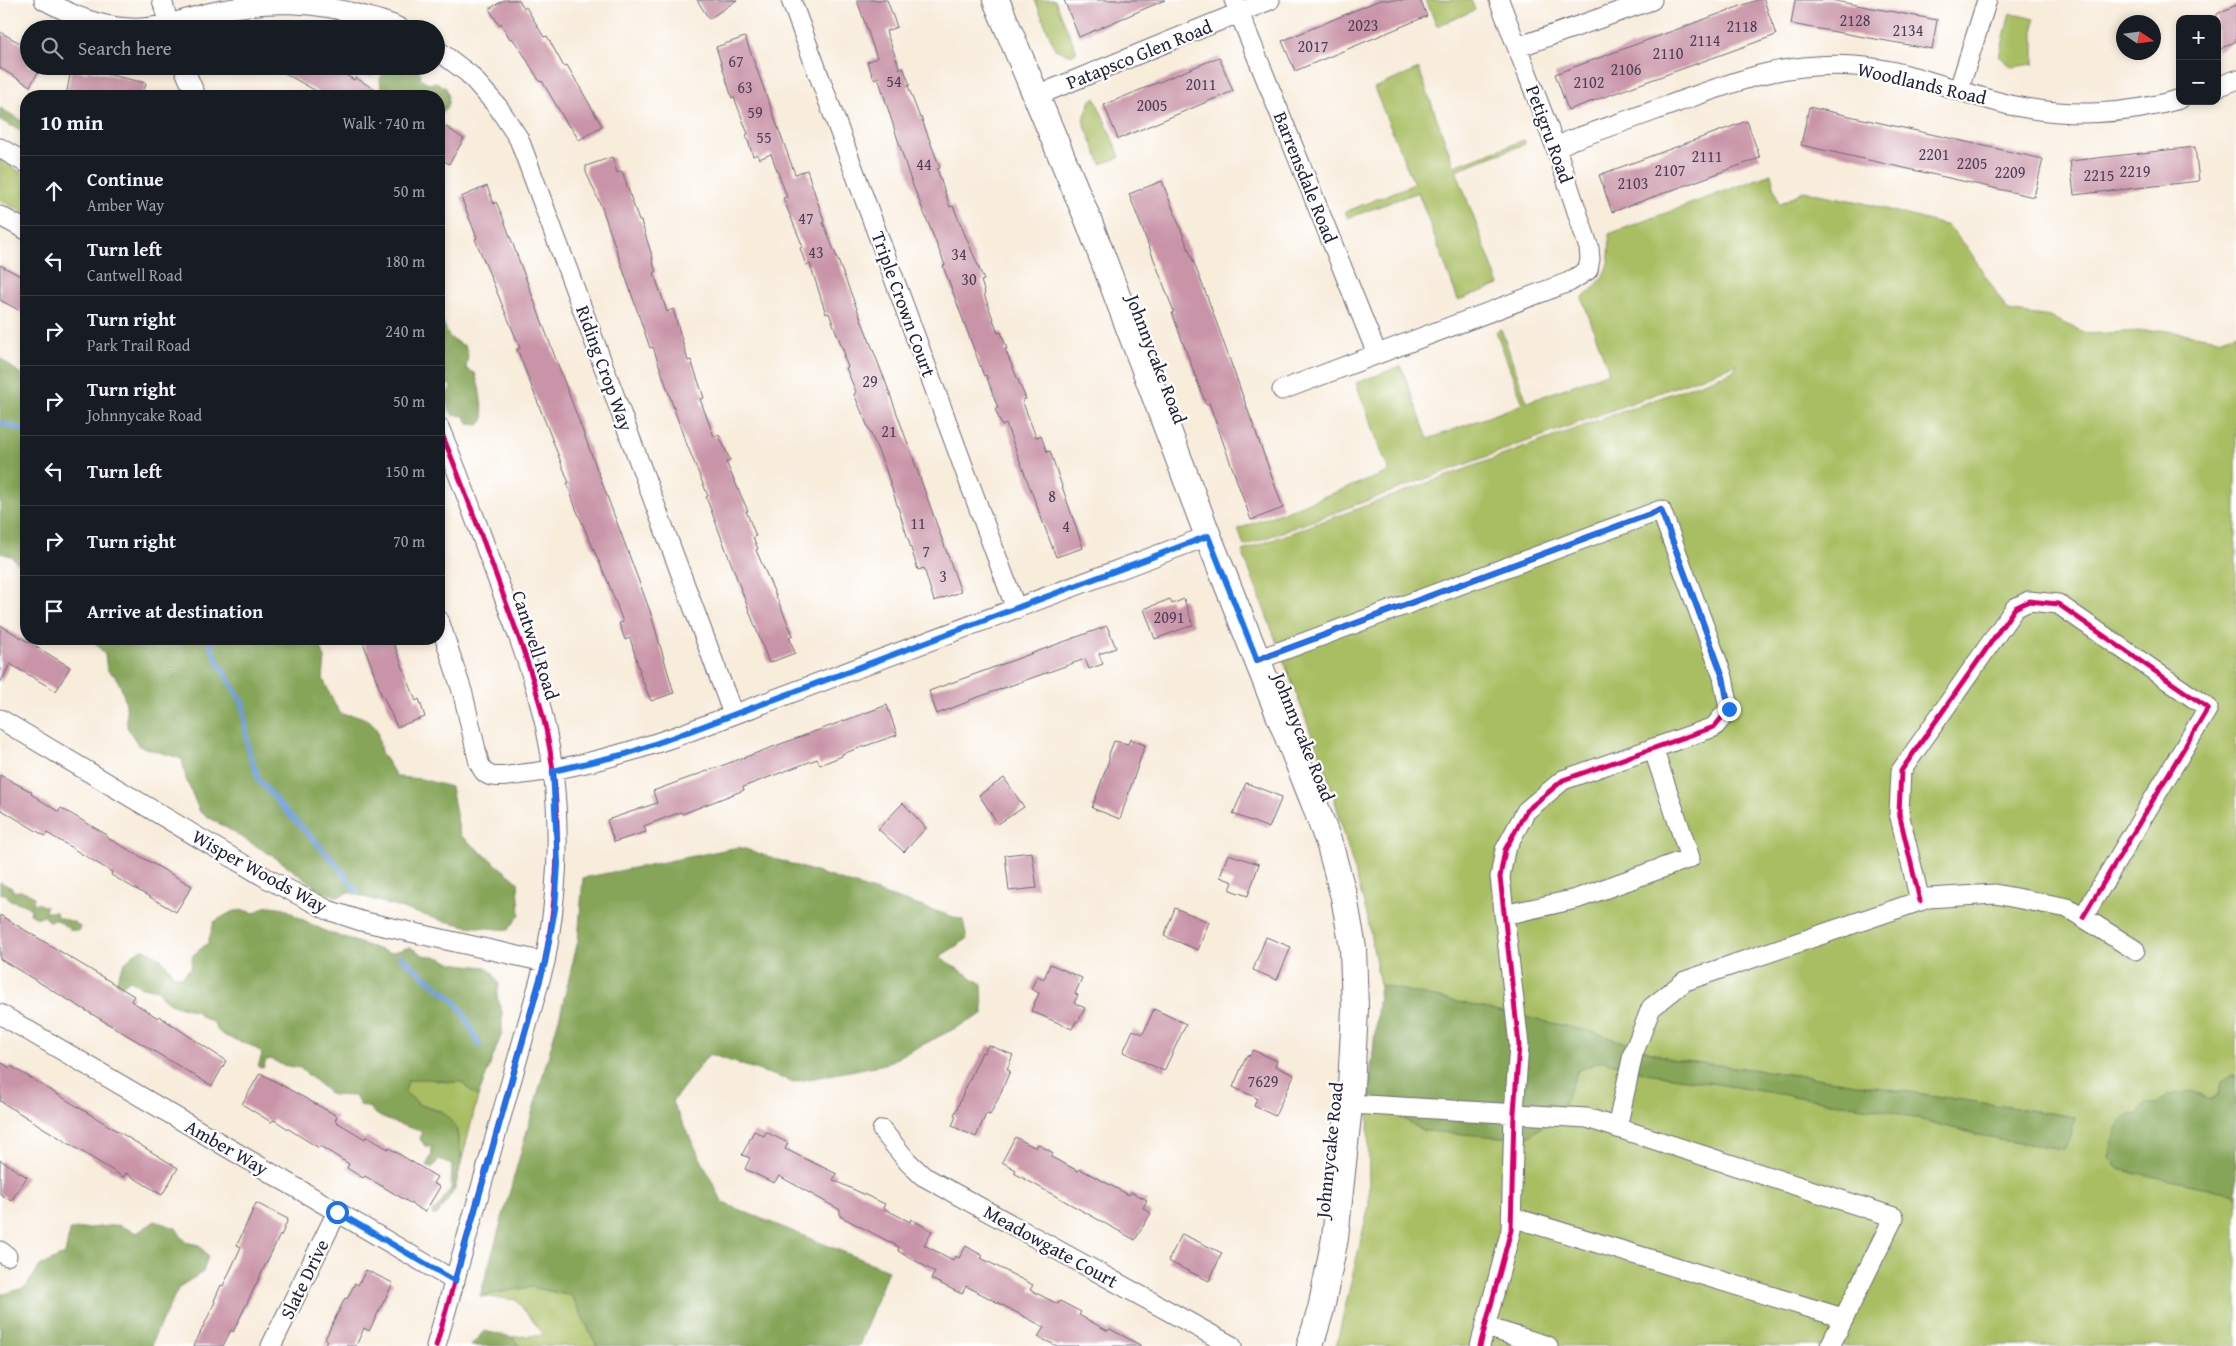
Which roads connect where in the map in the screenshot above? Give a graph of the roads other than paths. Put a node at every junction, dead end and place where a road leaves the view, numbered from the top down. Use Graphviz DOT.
graph roads {
  1 [pos="44,0"];
  2 [pos="162,0"];
  3 [pos="791,0"];
  4 [pos="996,0"];
  5 [pos="1270,0"];
  6 [pos="1500,0"];
  7 [pos="1652,0"];
  8 [pos="1987,0"];
  9 [pos="1237,6"];
  10 [pos="85,20"];
  11 [pos="167,20"];
  12 [pos="191,20"];
  13 [pos="376,20"];
  14 [pos="1518,48"];
  15 [pos="445,56"];
  16 [pos="187,75"];
  17 [pos="2236,80"];
  18 [pos="2221,86"];
  19 [pos="193,90"];
  20 [pos="1959,90"];
  21 [pos="1036,96"];
  22 [pos="2176,100"];
  23 [pos="0,148"];
  24 [pos="1556,148"];
  25 [pos="20,160"];
  26 [pos="0,216"];
  27 [pos="20,227"];
  28 [pos="1377,354"];
  29 [pos="1282,390"];
  30 [pos="445,441"];
  31 [pos="1208,536"];
  32 [pos="1016,609"];
  33 [pos="445,638"];
  34 [pos="1257,660"];
  35 [pos="733,714"];
  36 [pos="0,719"];
  37 [pos="1653,748"];
  38 [pos="553,771"];
  39 [pos="1920,901"];
  40 [pos="1504,915"];
  41 [pos="2083,917"];
  42 [pos="2135,950"];
  43 [pos="545,962"];
  44 [pos="0,1014"];
  45 [pos="1350,1104"];
  46 [pos="1514,1114"];
  47 [pos="1617,1128"];
  48 [pos="882,1130"];
  49 [pos="337,1212"];
  50 [pos="1512,1217"];
  51 [pos="455,1281"];
  52 [pos="1844,1318"];
  53 [pos="1486,1327"];
  54 [pos="271,1346"];
  55 [pos="436,1346"];
  56 [pos="1232,1346"];
  57 [pos="1310,1346"];
  58 [pos="1480,1346"];
  59 [pos="1548,1346"];
  60 [pos="1830,1346"];
  1 -- 10 [label="street"];
  2 -- 11 [label="street"];
  3 -- 32 [label="street, Triple Crown Court"];
  4 -- 21 [label="street, Johnnycake Road"];
  5 -- 9 [label="street, Patapsco Glen Road"];
  6 -- 14 [label="street, Petigru Road"];
  7 -- 14 [label="street"];
  8 -- 20 [label="street"];
  9 -- 21 [label="street, Patapsco Glen Road"];
  9 -- 28 [label="street, Barrensdale Road"];
  12 -- 13 [label="street"];
  14 -- 24 [label="street, Petigru Road"];
  15 -- 35 [label="street, Riding Crop Way"];
  16 -- 19 [label="street"];
  17 -- 18 [label="street"];
  20 -- 22 [label="street, Woodlands Road"];
  20 -- 24 [label="street, Woodlands Road"];
  21 -- 31 [label="street, Johnnycake Road"];
  23 -- 25 [label="street"];
  24 -- 28 [label="street, Petigru Road"];
  26 -- 27 [label="street"];
  28 -- 29 [label="street"];
  30 -- 38 [label="street, Cantwell Road"];
  31 -- 32 [label="street"];
  31 -- 34 [label="street, Johnnycake Road"];
  32 -- 35 [label="street"];
  33 -- 38 [label="street"];
  34 -- 37 [label="street"];
  34 -- 45 [label="street, Johnnycake Road"];
  35 -- 38 [label="street"];
  36 -- 43 [label="street, Wisper Woods Way"];
  37 -- 40 [label="street"];
  37 -- 40 [label="street"];
  38 -- 43 [label="street, Cantwell Road"];
  39 -- 41 [label="street"];
  39 -- 41 [label="street"];
  39 -- 47 [label="street"];
  40 -- 46 [label="street"];
  41 -- 42 [label="street"];
  43 -- 51 [label="street, Cantwell Road"];
  44 -- 49 [label="street, Amber Way"];
  45 -- 46 [label="street"];
  45 -- 57 [label="street, Johnnycake Road"];
  46 -- 47 [label="street"];
  46 -- 50 [label="street"];
  47 -- 52 [label="street"];
  48 -- 56 [label="street, Meadowgate Court"];
  49 -- 51 [label="street, Amber Way"];
  49 -- 54 [label="street, Slate Drive"];
  50 -- 52 [label="street"];
  50 -- 53 [label="street"];
  51 -- 55 [label="street, Cantwell Road"];
  52 -- 60 [label="street"];
  53 -- 58 [label="street"];
  53 -- 59 [label="street"];
}
